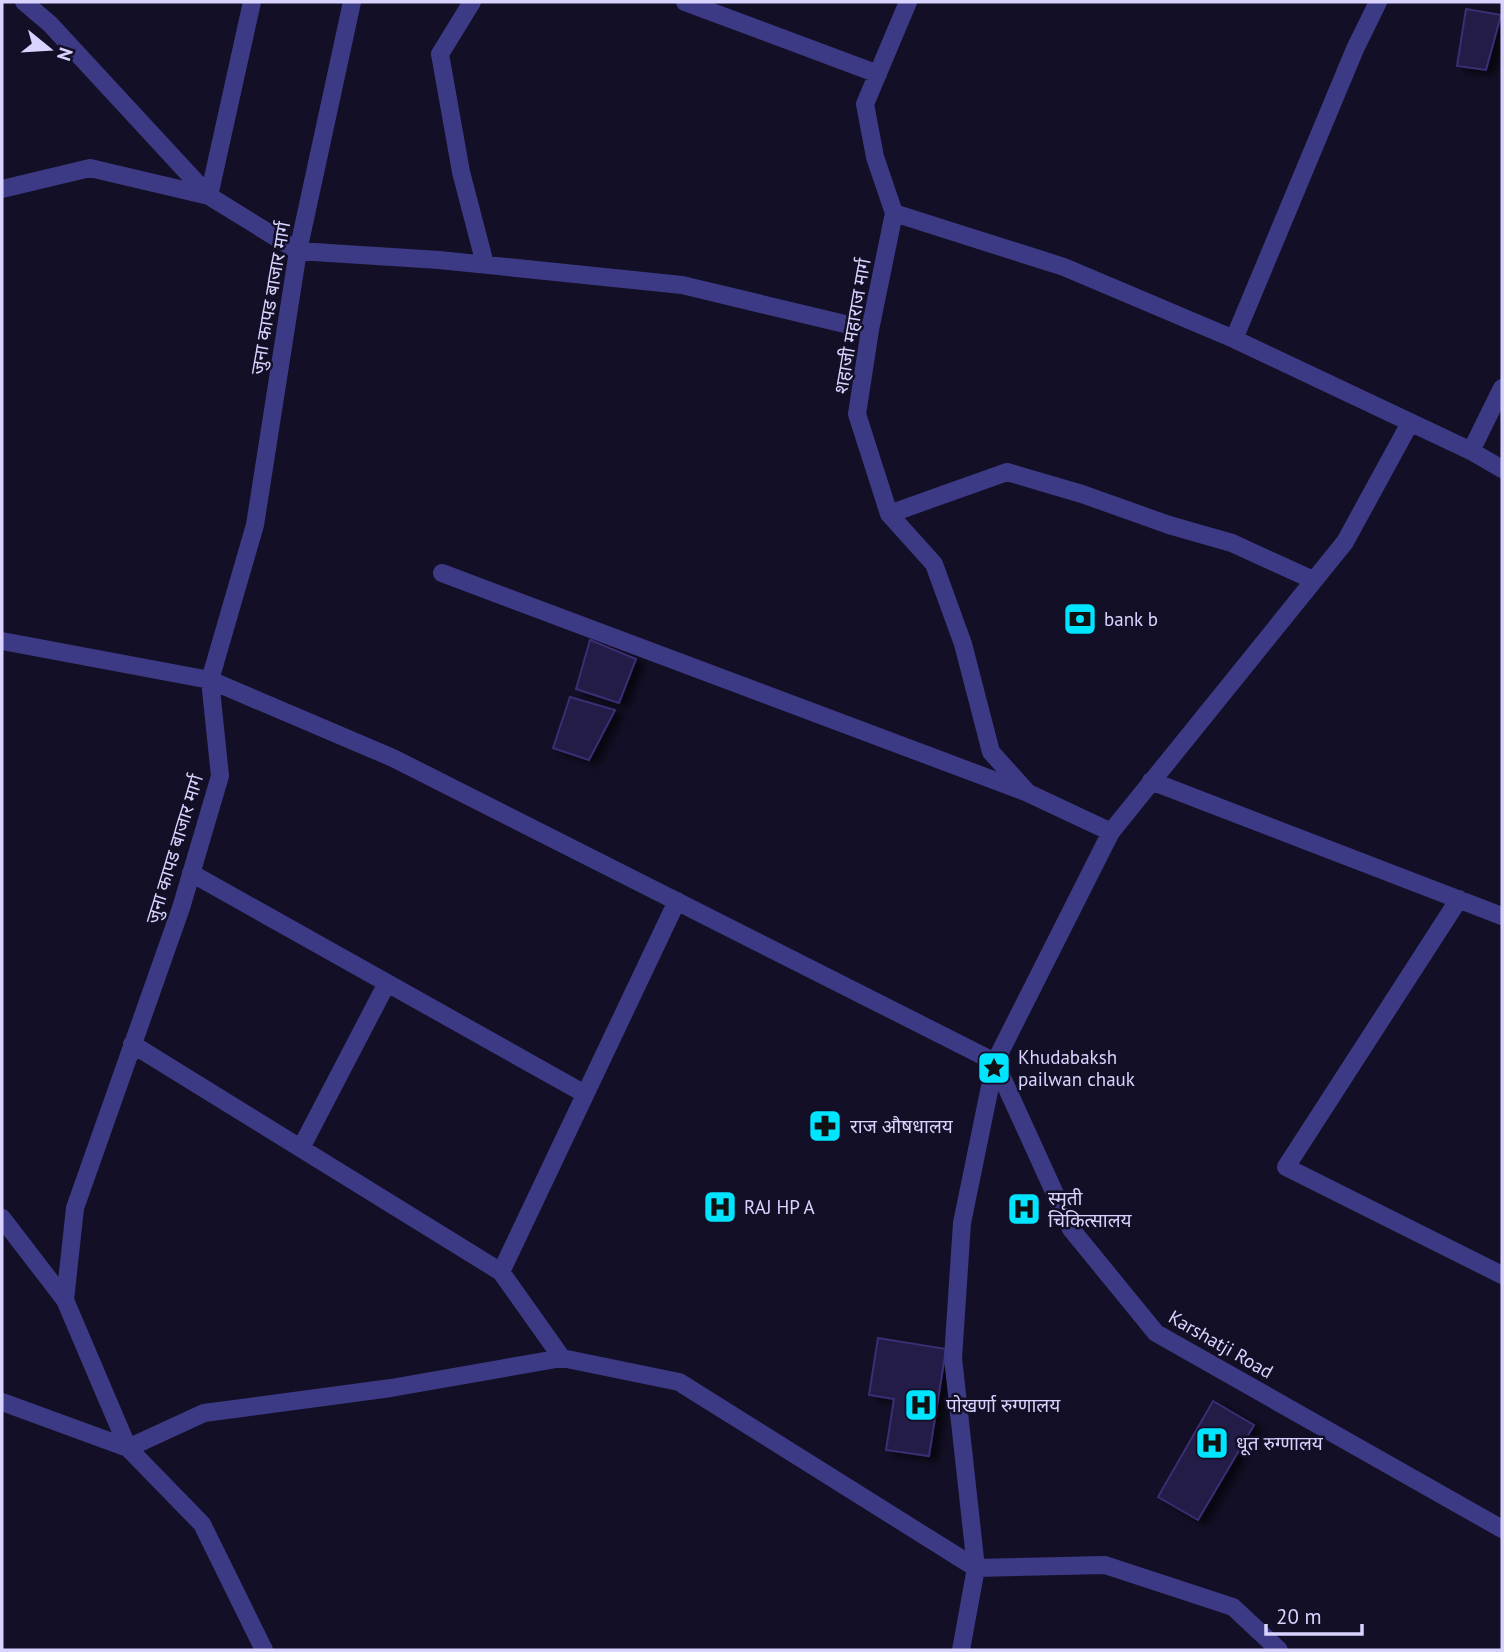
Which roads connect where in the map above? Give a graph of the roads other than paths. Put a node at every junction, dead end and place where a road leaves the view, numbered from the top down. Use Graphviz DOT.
graph roads {
  1 [pos="24,2"];
  2 [pos="253,2"];
  3 [pos="352,2"];
  4 [pos="472,2"];
  5 [pos="685,2"];
  6 [pos="908,2"];
  7 [pos="1378,2"];
  8 [pos="878,74"];
  9 [pos="2,189"];
  10 [pos="209,196"];
  11 [pos="894,213"];
  12 [pos="298,251"];
  13 [pos="485,264"];
  14 [pos="870,330"];
  15 [pos="1234,339"];
  16 [pos="1502,388"];
  17 [pos="1410,424"];
  18 [pos="1471,451"];
  19 [pos="1502,469"];
  20 [pos="889,514"];
  21 [pos="442,573"];
  22 [pos="1313,580"];
  23 [pos="3,647"];
  24 [pos="209,680"];
  25 [pos="1151,782"];
  26 [pos="1028,793"];
  27 [pos="1111,832"];
  28 [pos="191,873"];
  29 [pos="1459,899"];
  30 [pos="677,901"];
  31 [pos="1502,916"];
  32 [pos="387,983"];
  33 [pos="132,1044"];
  34 [pos="995,1062"];
  35 [pos="585,1094"];
  36 [pos="301,1148"];
  37 [pos="2,1218"];
  38 [pos="501,1272"];
  39 [pos="1502,1275"];
  40 [pos="65,1300"];
  41 [pos="562,1358"];
  42 [pos="2,1402"];
  43 [pos="128,1448"];
  44 [pos="1502,1528"];
  45 [pos="976,1568"];
  46 [pos="264,1650"];
  47 [pos="961,1650"];
  48 [pos="1279,1650"];
  1 -- 10 [label="street"];
  2 -- 10 [label="street"];
  3 -- 12 [label="street, जुना कापड बाजार मार्ग"];
  4 -- 13 [label="street"];
  5 -- 8 [label="street"];
  6 -- 8 [label="street"];
  7 -- 15 [label="street"];
  8 -- 11 [label="street"];
  9 -- 10 [label="street"];
  10 -- 12 [label="street"];
  11 -- 14 [label="street, शहाजी महाराज मार्ग"];
  11 -- 15 [label="street"];
  12 -- 13 [label="street"];
  12 -- 24 [label="street, जुना कापड बाजार मार्ग"];
  13 -- 14 [label="street"];
  14 -- 20 [label="street, शहाजी महाराज मार्ग"];
  15 -- 17 [label="street"];
  16 -- 18 [label="street"];
  17 -- 18 [label="street"];
  17 -- 22 [label="street"];
  18 -- 19 [label="street"];
  20 -- 22 [label="street"];
  20 -- 26 [label="street, शहाजी महाराज मार्ग"];
  21 -- 26 [label="street"];
  22 -- 25 [label="street"];
  23 -- 24 [label="street"];
  24 -- 28 [label="street, जुना कापड बाजार मार्ग"];
  24 -- 30 [label="street"];
  25 -- 27 [label="street"];
  25 -- 29 [label="street"];
  26 -- 27 [label="street"];
  27 -- 34 [label="street"];
  28 -- 32 [label="street"];
  28 -- 33 [label="street, जुना कापड बाजार मार्ग"];
  29 -- 31 [label="street"];
  29 -- 39 [label="street"];
  30 -- 34 [label="street"];
  30 -- 35 [label="street"];
  32 -- 35 [label="street"];
  32 -- 36 [label="street"];
  33 -- 36 [label="street"];
  33 -- 40 [label="street, जुना कापड बाजार मार्ग"];
  34 -- 44 [label="street, Karshatji Road"];
  34 -- 45 [label="street"];
  35 -- 38 [label="street"];
  36 -- 38 [label="street"];
  37 -- 40 [label="street"];
  38 -- 41 [label="street"];
  40 -- 43 [label="street, जुना कापड बाजार मार्ग"];
  41 -- 43 [label="street"];
  41 -- 45 [label="street"];
  42 -- 43 [label="street"];
  43 -- 46 [label="street, जुना कापड बाजार मार्ग"];
  45 -- 47 [label="street"];
  45 -- 48 [label="street"];
}
